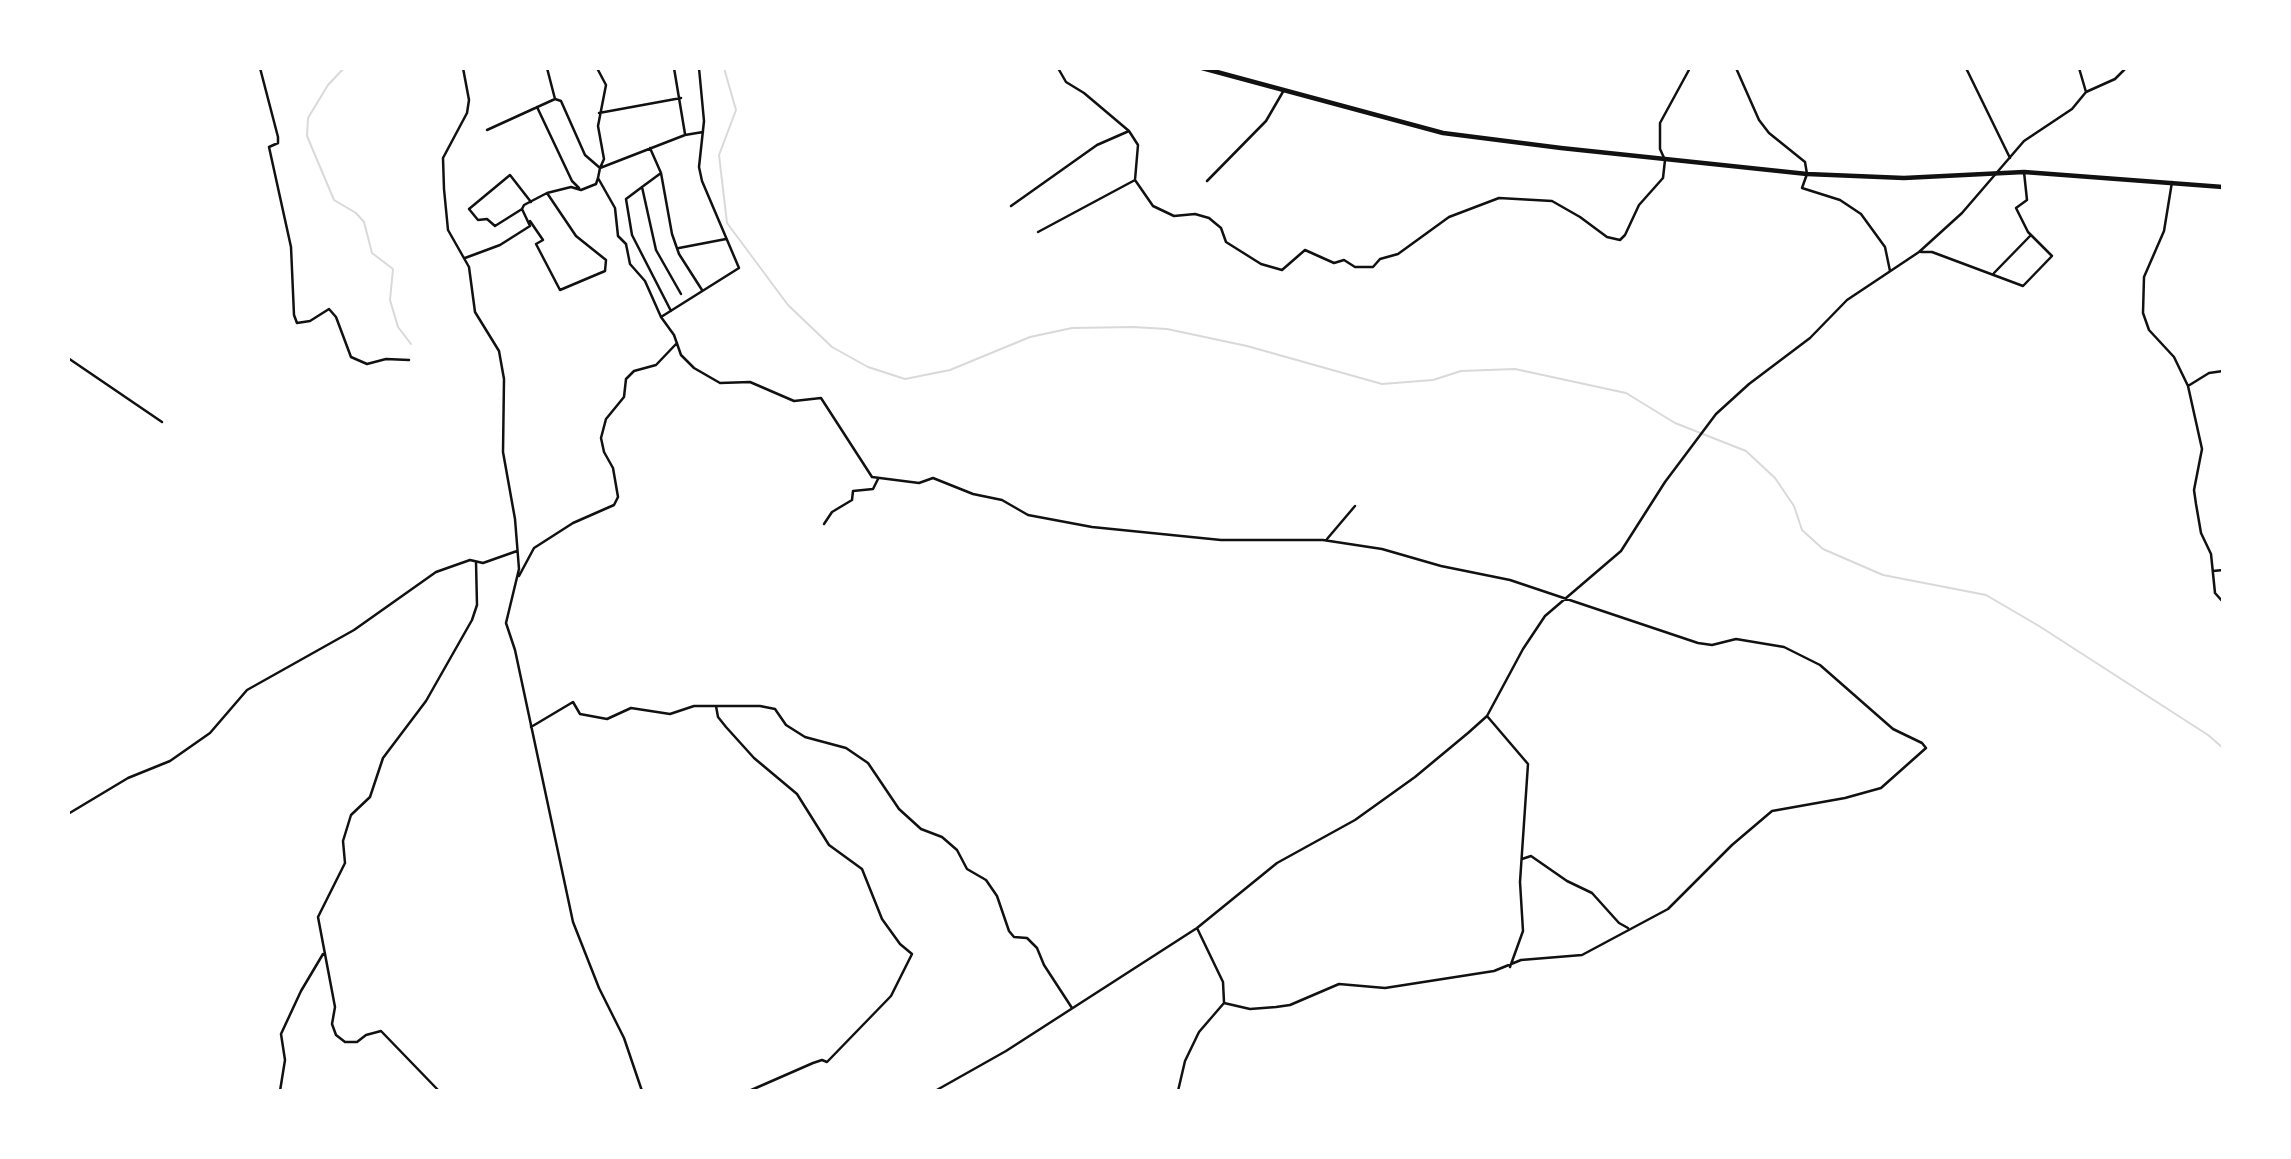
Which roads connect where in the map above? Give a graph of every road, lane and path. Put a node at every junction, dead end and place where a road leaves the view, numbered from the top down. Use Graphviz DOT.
graph roads {
  1 [pos="260,68"];
  2 [pos="463,68"];
  3 [pos="547,68"];
  4 [pos="597,68"];
  5 [pos="674,68"];
  6 [pos="699,68"];
  7 [pos="1058,68"];
  8 [pos="1202,68"];
  9 [pos="1690,68"];
  10 [pos="1736,68"];
  11 [pos="1966,68"];
  12 [pos="2079,68"];
  13 [pos="2126,68"];
  14 [pos="1284,90"];
  15 [pos="2086,92"];
  16 [pos="681,98"];
  17 [pos="555,99"];
  18 [pos="537,107"];
  19 [pos="599,113"];
  20 [pos="487,130"];
  21 [pos="1129,131"];
  22 [pos="704,132"];
  23 [pos="685,135"];
  24 [pos="650,148"];
  25 [pos="2010,158"];
  26 [pos="1665,160"];
  27 [pos="600,168"];
  28 [pos="2024,172"];
  29 [pos="661,173"];
  30 [pos="1996,173"];
  31 [pos="1807,174"];
  32 [pos="598,178"];
  33 [pos="1135,180"];
  34 [pos="1207,181"];
  35 [pos="2172,182"];
  36 [pos="642,187"];
  37 [pos="2223,187"];
  38 [pos="581,191"];
  39 [pos="547,193"];
  40 [pos="531,202"];
  41 [pos="1011,206"];
  42 [pos="522,209"];
  43 [pos="530,221"];
  44 [pos="1038,232"];
  45 [pos="2031,235"];
  46 [pos="726,239"];
  47 [pos="677,248"];
  48 [pos="1919,252"];
  49 [pos="465,258"];
  50 [pos="1890,271"];
  51 [pos="1994,273"];
  52 [pos="702,290"];
  53 [pos="681,294"];
  54 [pos="671,311"];
  55 [pos="661,317"];
  56 [pos="677,343"];
  57 [pos="68,358"];
  58 [pos="409,360"];
  59 [pos="2223,371"];
  60 [pos="2188,386"];
  61 [pos="162,422"];
  62 [pos="878,479"];
  63 [pos="1355,506"];
  64 [pos="824,524"];
  65 [pos="1323,540"];
  66 [pos="517,551"];
  67 [pos="476,562"];
  68 [pos="2223,570"];
  69 [pos="2213,571"];
  70 [pos="516,582"];
  71 [pos="1563,600"];
  72 [pos="2223,603"];
  73 [pos="716,706"];
  74 [pos="1487,716"];
  75 [pos="531,727"];
  76 [pos="68,814"];
  77 [pos="1522,859"];
  78 [pos="1196,928"];
  79 [pos="1628,928"];
  80 [pos="323,954"];
  81 [pos="1510,967"];
  82 [pos="1224,1003"];
  83 [pos="1072,1009"];
  84 [pos="280,1091"];
  85 [pos="439,1091"];
  86 [pos="642,1091"];
  87 [pos="749,1091"];
  88 [pos="935,1091"];
  89 [pos="1178,1091"];
  1 -- 58 [label="street"];
  2 -- 49 [label="street"];
  3 -- 17 [label="street"];
  4 -- 19 [label="street"];
  5 -- 16 [label="street"];
  6 -- 22 [label="street"];
  7 -- 21 [label="street"];
  8 -- 14 [label="main road"];
  9 -- 26 [label="street"];
  10 -- 31 [label="street"];
  11 -- 25 [label="street"];
  12 -- 15 [label="street"];
  13 -- 15 [label="street"];
  14 -- 26 [label="main road"];
  14 -- 34 [label="street"];
  15 -- 25 [label="street"];
  16 -- 19 [label="street"];
  16 -- 23 [label="street"];
  17 -- 18 [label="street"];
  17 -- 27 [label="street"];
  18 -- 20 [label="street"];
  18 -- 38 [label="street"];
  19 -- 27 [label="street"];
  21 -- 33 [label="street"];
  21 -- 41 [label="street"];
  22 -- 23 [label="street"];
  22 -- 46 [label="street"];
  23 -- 24 [label="street"];
  24 -- 27 [label="street"];
  24 -- 29 [label="street"];
  25 -- 30 [label="street"];
  26 -- 31 [label="main road"];
  26 -- 33 [label="street"];
  27 -- 32 [label="street"];
  28 -- 30 [label="main road"];
  28 -- 35 [label="main road"];
  28 -- 45 [label="street"];
  29 -- 36 [label="street"];
  29 -- 47 [label="street"];
  30 -- 31 [label="main road"];
  30 -- 48 [label="street"];
  31 -- 50 [label="street"];
  32 -- 38 [label="street"];
  32 -- 55 [label="street"];
  33 -- 44 [label="street"];
  35 -- 37 [label="main road"];
  35 -- 60 [label="street"];
  36 -- 53 [label="street"];
  36 -- 54 [label="street"];
  38 -- 39 [label="street"];
  39 -- 40 [label="street"];
  39 -- 43 [label="street"];
  40 -- 42 [label="street"];
  40 -- 42 [label="street"];
  42 -- 43 [label="street"];
  43 -- 49 [label="street"];
  45 -- 51 [label="street"];
  45 -- 51 [label="street"];
  46 -- 47 [label="street"];
  46 -- 52 [label="street"];
  47 -- 52 [label="street"];
  48 -- 50 [label="street"];
  48 -- 51 [label="street"];
  49 -- 66 [label="street"];
  50 -- 71 [label="street"];
  52 -- 54 [label="street"];
  54 -- 55 [label="street"];
  55 -- 56 [label="street"];
  56 -- 62 [label="street"];
  56 -- 70 [label="street"];
  57 -- 61 [label="street"];
  59 -- 60 [label="street"];
  60 -- 69 [label="street"];
  62 -- 64 [label="street"];
  62 -- 65 [label="street"];
  63 -- 65 [label="street"];
  65 -- 71 [label="street"];
  66 -- 67 [label="street"];
  66 -- 70 [label="street"];
  67 -- 76 [label="street"];
  67 -- 80 [label="street"];
  68 -- 69 [label="street"];
  69 -- 72 [label="street"];
  70 -- 75 [label="street"];
  71 -- 74 [label="street"];
  71 -- 79 [label="street"];
  73 -- 75 [label="street"];
  73 -- 83 [label="street"];
  73 -- 87 [label="street"];
  74 -- 77 [label="street"];
  74 -- 78 [label="street"];
  75 -- 86 [label="street"];
  77 -- 79 [label="street"];
  77 -- 81 [label="street"];
  78 -- 82 [label="street"];
  78 -- 83 [label="street"];
  79 -- 81 [label="street"];
  80 -- 84 [label="street"];
  80 -- 85 [label="street"];
  81 -- 82 [label="street"];
  82 -- 89 [label="street"];
  83 -- 88 [label="street"];
}
